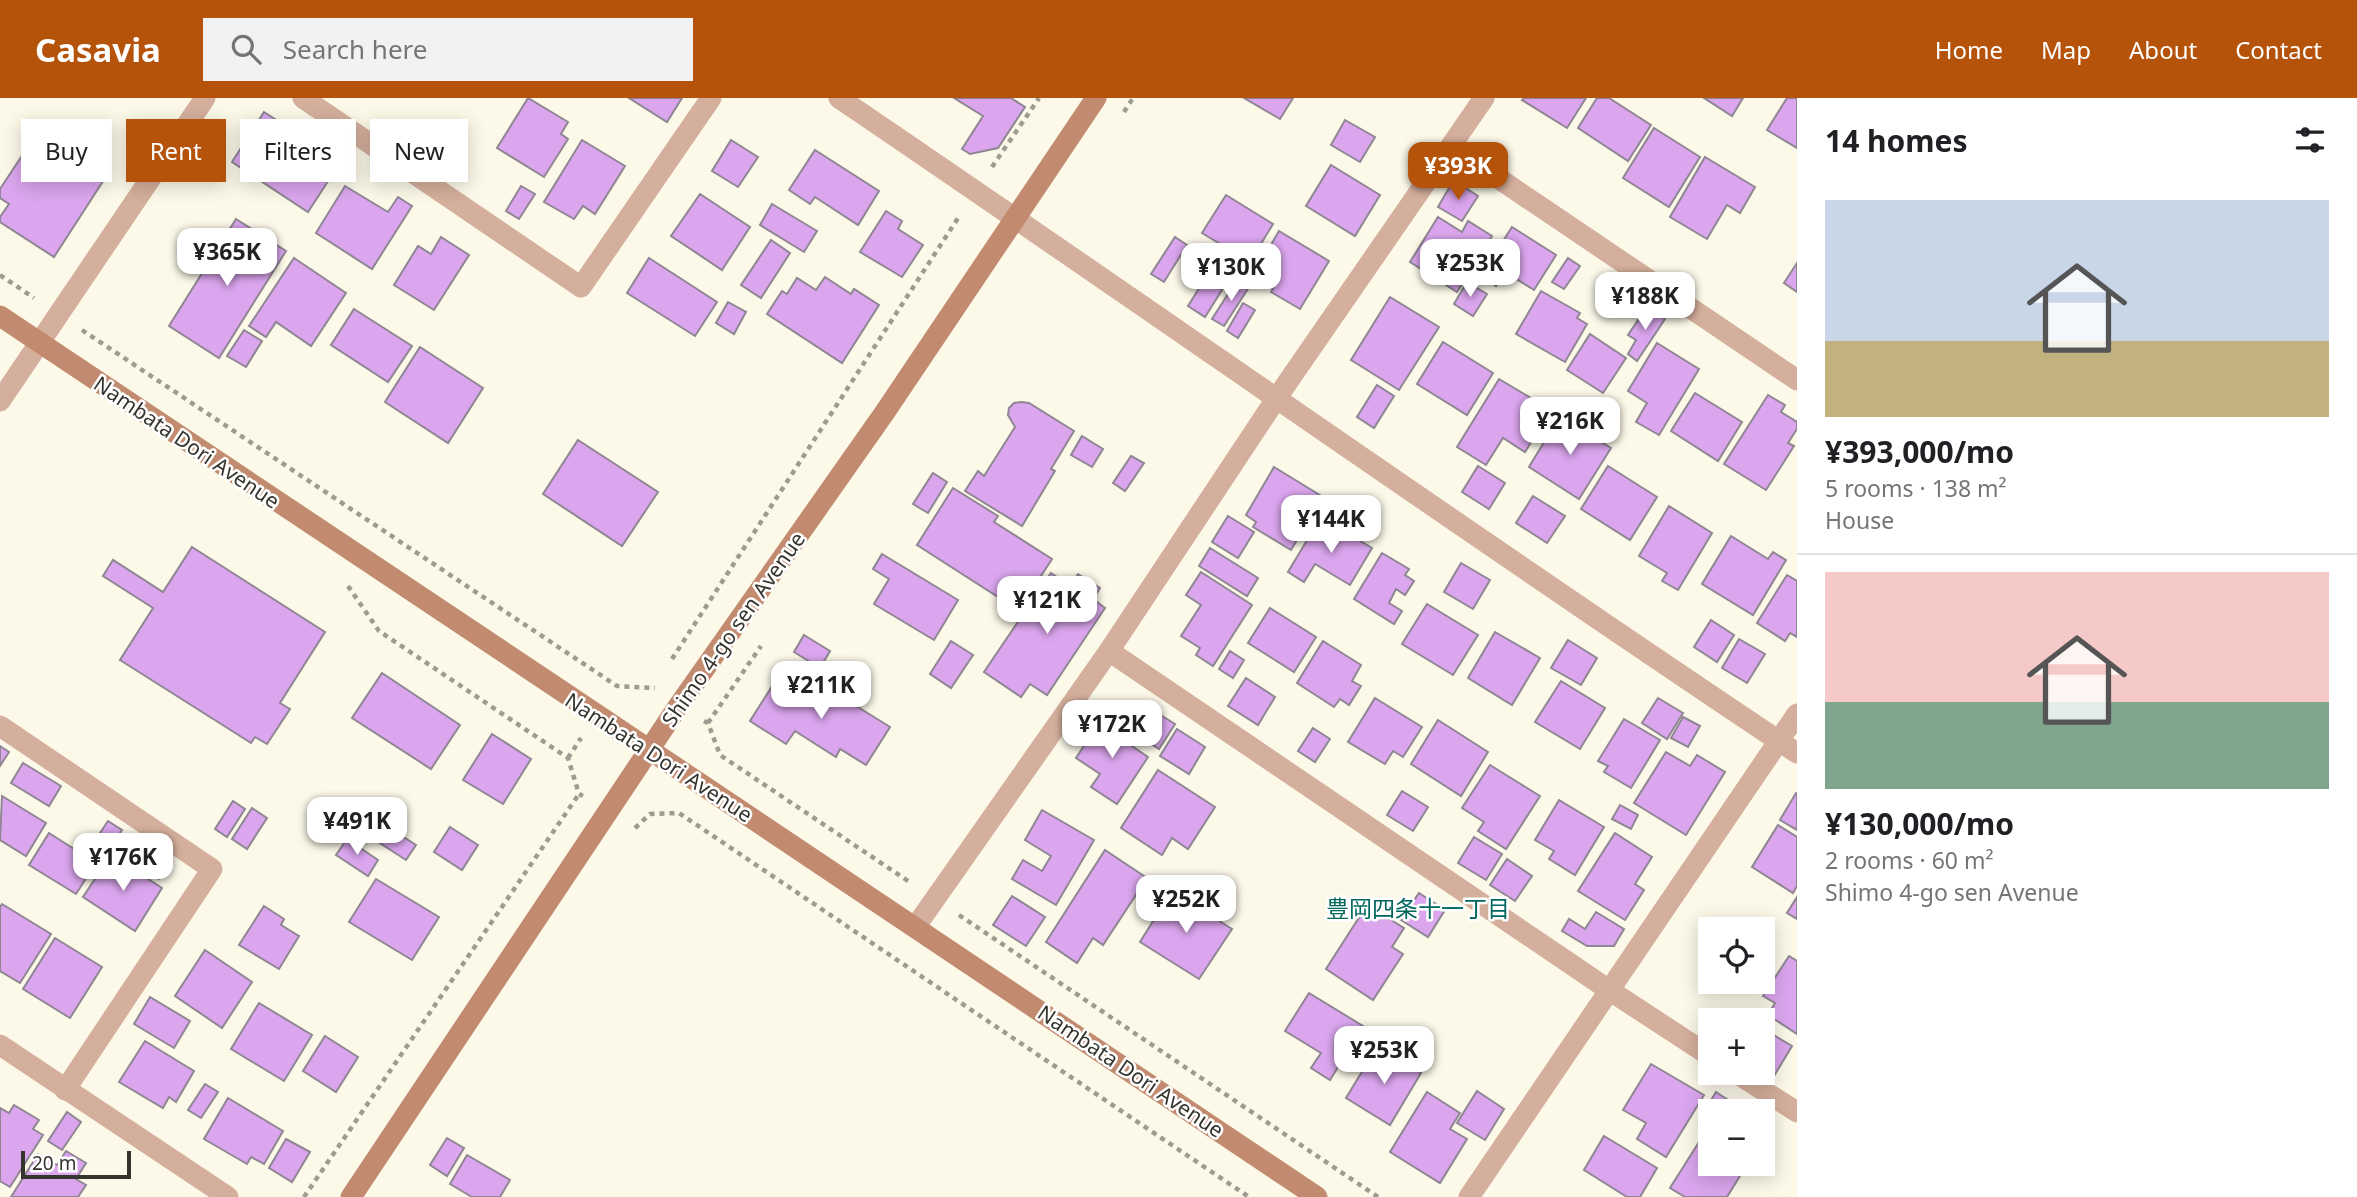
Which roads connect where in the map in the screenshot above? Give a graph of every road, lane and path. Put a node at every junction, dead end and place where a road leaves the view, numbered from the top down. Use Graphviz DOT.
graph roads {
  1 [pos="205,98"];
  2 [pos="303,98"];
  3 [pos="712,98"];
  4 [pos="839,98"];
  5 [pos="1039,98"];
  6 [pos="1096,98"];
  7 [pos="1484,98"];
  8 [pos="1452,147"];
  9 [pos="976,191"];
  10 [pos="1015,217"];
  11 [pos="0,316"];
  12 [pos="40,343"];
  13 [pos="1797,380"];
  14 [pos="1276,399"];
  15 [pos="0,401"];
  16 [pos="1109,651"];
  17 [pos="668,664"];
  18 [pos="661,676"];
  19 [pos="653,688"];
  20 [pos="1797,715"];
  21 [pos="0,726"];
  22 [pos="1779,741"];
  23 [pos="650,752"];
  24 [pos="1797,753"];
  25 [pos="579,794"];
  26 [pos="916,926"];
  27 [pos="1609,990"];
  28 [pos="0,1045"];
  29 [pos="1698,1048"];
  30 [pos="1755,1085"];
  31 [pos="65,1090"];
  32 [pos="1797,1112"];
  33 [pos="228,1197"];
  34 [pos="304,1197"];
  35 [pos="351,1197"];
  36 [pos="1317,1197"];
  37 [pos="1469,1197"];
  1 -- 12 [label="street"];
  2 -- 3 [label="street"];
  4 -- 9 [label="street"];
  5 -- 9 [label="path"];
  6 -- 10 [label="main road, Shimo 4-go sen Avenue"];
  7 -- 8 [label="street"];
  8 -- 13 [label="street"];
  8 -- 14 [label="street"];
  9 -- 10 [label="street"];
  9 -- 17 [label="path"];
  10 -- 14 [label="street"];
  10 -- 23 [label="main road, Shimo 4-go sen Avenue"];
  11 -- 12 [label="main road, Nambata Dori Avenue"];
  12 -- 15 [label="street"];
  12 -- 23 [label="main road, Nambata Dori Avenue"];
  14 -- 16 [label="street"];
  14 -- 22 [label="street"];
  16 -- 26 [label="street"];
  16 -- 27 [label="street"];
  18 -- 19 [label="path"];
  20 -- 22 [label="street"];
  21 -- 31 [label="street"];
  22 -- 24 [label="street"];
  22 -- 27 [label="street"];
  23 -- 26 [label="main road, Nambata Dori Avenue"];
  23 -- 35 [label="main road, Shimo 4-go sen Avenue"];
  25 -- 34 [label="path"];
  26 -- 36 [label="main road, Nambata Dori Avenue"];
  27 -- 29 [label="street"];
  27 -- 37 [label="street"];
  28 -- 31 [label="street"];
  30 -- 32 [label="street"];
  31 -- 33 [label="street"];
}
